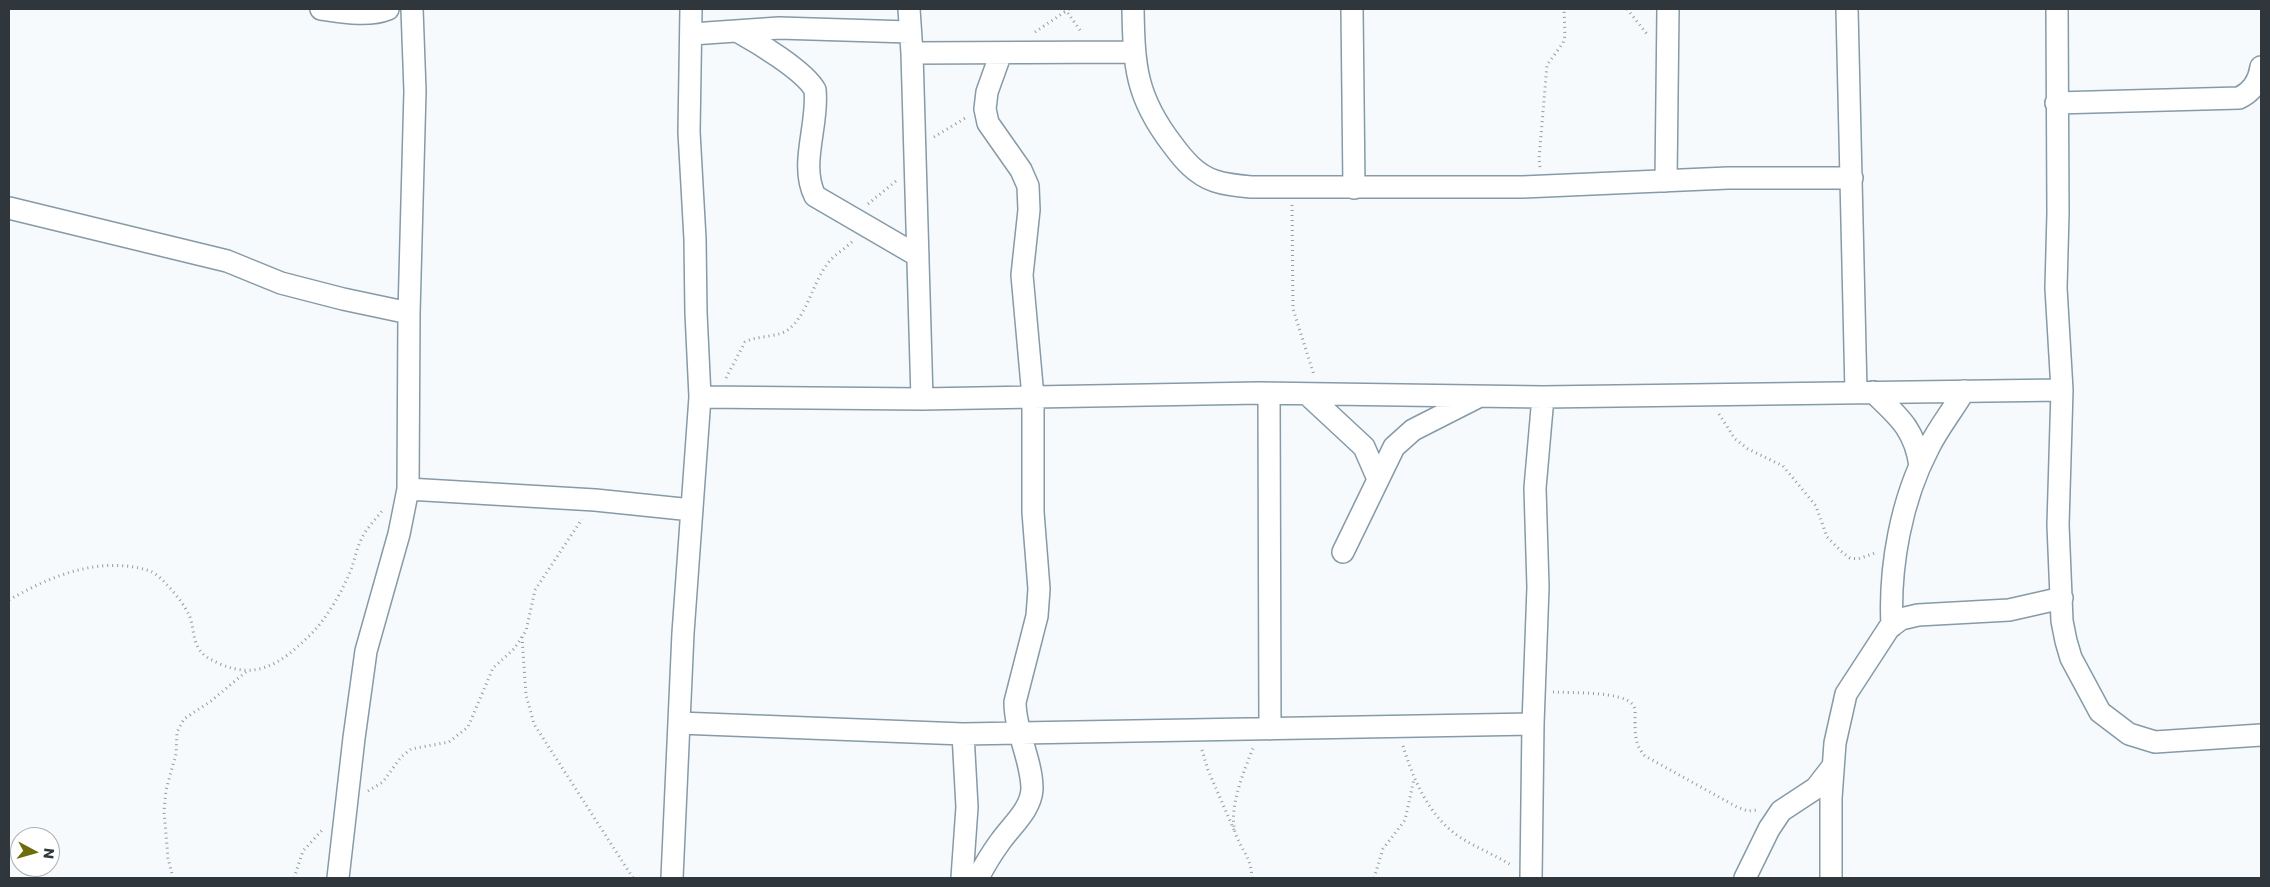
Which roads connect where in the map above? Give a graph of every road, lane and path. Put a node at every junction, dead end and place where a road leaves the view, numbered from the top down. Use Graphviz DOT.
graph roads {
  1 [pos="321,9"];
  2 [pos="388,9"];
  3 [pos="412,9"];
  4 [pos="691,9"];
  5 [pos="909,9"];
  6 [pos="1133,9"];
  7 [pos="1352,9"];
  8 [pos="1564,9"];
  9 [pos="1668,9"];
  10 [pos="1847,9"];
  11 [pos="2057,9"];
  12 [pos="737,31"];
  13 [pos="692,34"];
  14 [pos="911,43"];
  15 [pos="1134,52"];
  16 [pos="1001,53"];
  17 [pos="2261,67"];
  18 [pos="2256,90"];
  19 [pos="986,96"];
  20 [pos="2056,103"];
  21 [pos="914,164"];
  22 [pos="1852,178"];
  23 [pos="1666,180"];
  24 [pos="1549,186"];
  25 [pos="1292,187"];
  26 [pos="1354,188"];
  27 [pos="9,208"];
  28 [pos="862,224"];
  29 [pos="918,256"];
  30 [pos="409,313"];
  31 [pos="2062,390"];
  32 [pos="1864,392"];
  33 [pos="1964,392"];
  34 [pos="1269,394"];
  35 [pos="1314,394"];
  36 [pos="1707,395"];
  37 [pos="1478,396"];
  38 [pos="707,397"];
  39 [pos="1033,397"];
  40 [pos="1542,397"];
  41 [pos="922,399"];
  42 [pos="1920,466"];
  43 [pos="1378,479"];
  44 [pos="408,489"];
  45 [pos="595,500"];
  46 [pos="383,510"];
  47 [pos="692,510"];
  48 [pos="1900,539"];
  49 [pos="1343,552"];
  50 [pos="2062,598"];
  51 [pos="9,600"];
  52 [pos="1892,626"];
  53 [pos="522,636"];
  54 [pos="247,671"];
  55 [pos="1534,691"];
  56 [pos="679,723"];
  57 [pos="1533,724"];
  58 [pos="1397,726"];
  59 [pos="1265,729"];
  60 [pos="1199,730"];
  61 [pos="1018,733"];
  62 [pos="964,734"];
  63 [pos="2258,739"];
  64 [pos="1833,766"];
  65 [pos="1414,779"];
  66 [pos="346,803"];
  67 [pos="1788,806"];
  68 [pos="1236,834"];
  69 [pos="174,878"];
  70 [pos="294,878"];
  71 [pos="338,878"];
  72 [pos="633,878"];
  73 [pos="672,878"];
  74 [pos="962,878"];
  75 [pos="978,878"];
  76 [pos="1252,878"];
  77 [pos="1374,878"];
  78 [pos="1531,878"];
  79 [pos="1745,878"];
  80 [pos="1831,878"];
  1 -- 2 [label="street"];
  3 -- 30 [label="street"];
  4 -- 13 [label="street"];
  5 -- 14 [label="street"];
  6 -- 15 [label="street"];
  7 -- 26 [label="street"];
  8 -- 24 [label="path"];
  9 -- 23 [label="street"];
  10 -- 22 [label="street"];
  11 -- 20 [label="street"];
  12 -- 13 [label="street"];
  12 -- 14 [label="street"];
  12 -- 28 [label="street"];
  13 -- 38 [label="street"];
  14 -- 16 [label="street"];
  14 -- 21 [label="street"];
  15 -- 16 [label="street"];
  15 -- 25 [label="street"];
  16 -- 19 [label="street"];
  17 -- 18 [label="street"];
  18 -- 20 [label="street"];
  19 -- 21 [label="path"];
  19 -- 39 [label="street"];
  20 -- 31 [label="street"];
  21 -- 28 [label="path"];
  21 -- 29 [label="street"];
  22 -- 23 [label="street"];
  22 -- 32 [label="street"];
  23 -- 24 [label="street"];
  24 -- 26 [label="street"];
  25 -- 26 [label="street"];
  25 -- 35 [label="path"];
  27 -- 30 [label="street"];
  28 -- 29 [label="street"];
  28 -- 38 [label="path"];
  29 -- 41 [label="street"];
  30 -- 44 [label="street"];
  31 -- 33 [label="street"];
  31 -- 50 [label="street"];
  32 -- 33 [label="street"];
  32 -- 36 [label="street"];
  32 -- 42 [label="street"];
  33 -- 42 [label="street"];
  34 -- 35 [label="street"];
  34 -- 39 [label="street"];
  34 -- 59 [label="street"];
  35 -- 37 [label="street"];
  35 -- 43 [label="street"];
  36 -- 40 [label="street"];
  36 -- 48 [label="path"];
  37 -- 40 [label="street"];
  37 -- 43 [label="street"];
  38 -- 41 [label="street"];
  38 -- 47 [label="street"];
  39 -- 41 [label="street"];
  39 -- 61 [label="street"];
  40 -- 55 [label="street"];
  42 -- 48 [label="street"];
  43 -- 49 [label="street"];
  44 -- 45 [label="street"];
  44 -- 66 [label="street"];
  45 -- 47 [label="street"];
  45 -- 53 [label="path"];
  46 -- 54 [label="path"];
  47 -- 56 [label="street"];
  48 -- 52 [label="street"];
  50 -- 52 [label="street"];
  50 -- 63 [label="street"];
  51 -- 54 [label="path"];
  52 -- 64 [label="street"];
  53 -- 66 [label="path"];
  53 -- 72 [label="path"];
  54 -- 69 [label="path"];
  55 -- 57 [label="street"];
  55 -- 67 [label="path"];
  56 -- 62 [label="street"];
  56 -- 73 [label="street"];
  57 -- 58 [label="street"];
  57 -- 78 [label="street"];
  58 -- 59 [label="street"];
  58 -- 65 [label="path"];
  59 -- 60 [label="street"];
  59 -- 68 [label="path"];
  60 -- 61 [label="street"];
  60 -- 68 [label="path"];
  61 -- 62 [label="street"];
  61 -- 75 [label="street"];
  62 -- 74 [label="street"];
  64 -- 67 [label="street"];
  64 -- 80 [label="street"];
  65 -- 77 [label="path"];
  65 -- 78 [label="path"];
  66 -- 70 [label="path"];
  66 -- 71 [label="street"];
  67 -- 79 [label="street"];
  68 -- 76 [label="path"];
}
